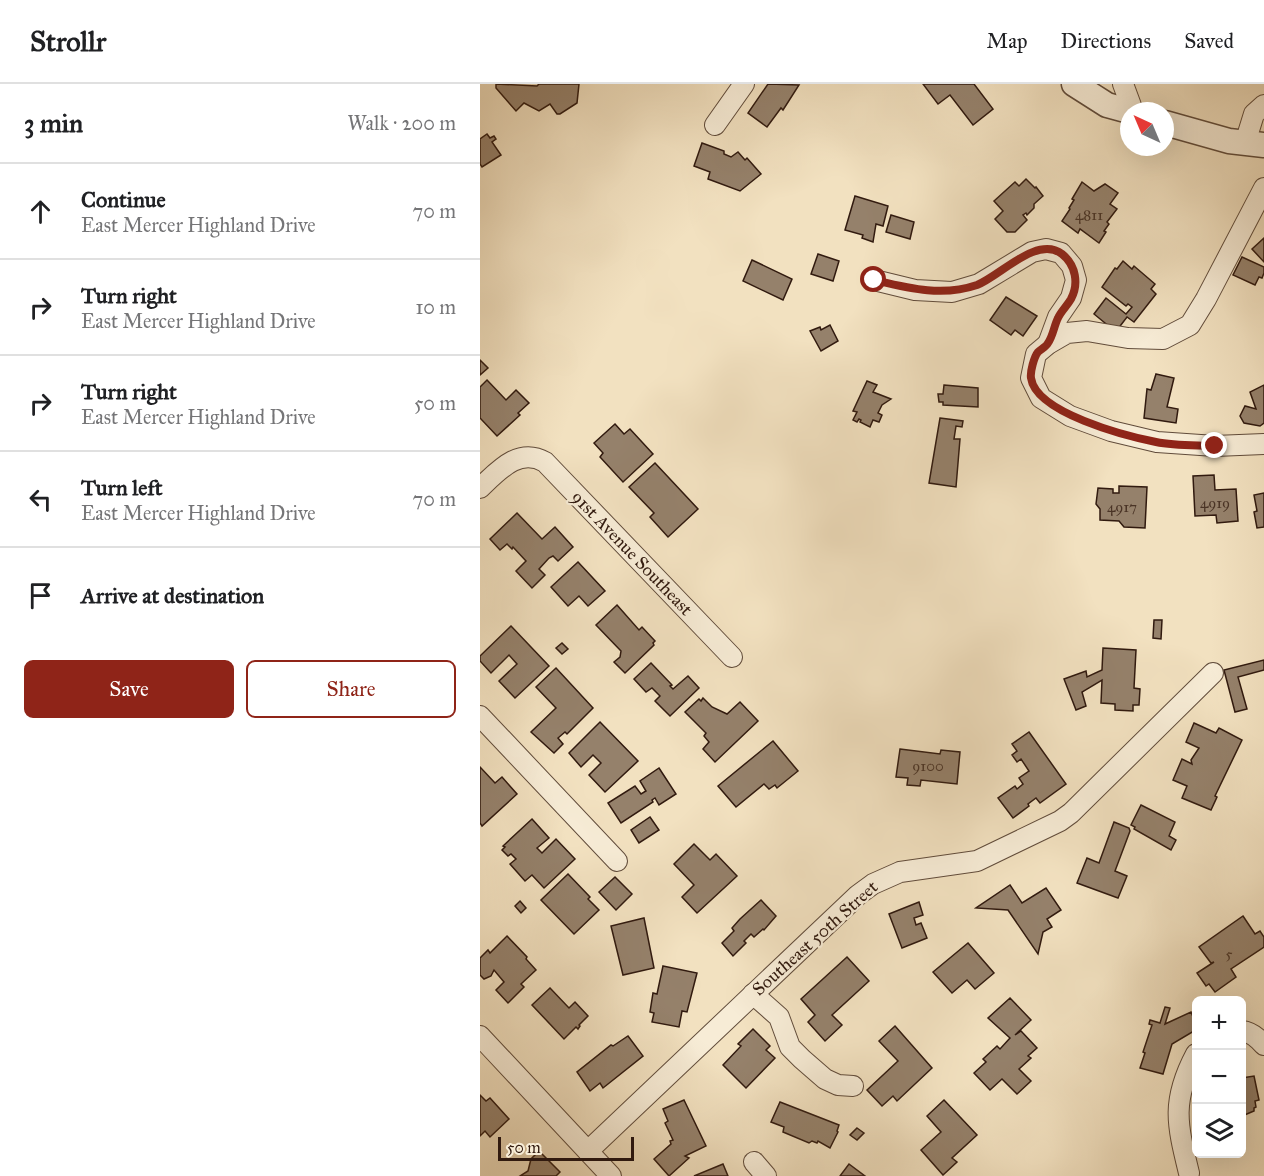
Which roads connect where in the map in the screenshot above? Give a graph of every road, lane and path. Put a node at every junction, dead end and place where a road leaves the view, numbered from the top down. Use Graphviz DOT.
graph roads {
  1 [pos="744,84"];
  2 [pos="1074,84"];
  3 [pos="1123,84"];
  4 [pos="1128,102"];
  5 [pos="1264,105"];
  6 [pos="1120,108"];
  7 [pos="715,125"];
  8 [pos="1174,126"];
  9 [pos="1255,144"];
  10 [pos="1264,188"];
  11 [pos="874,280"];
  12 [pos="1048,344"];
  13 [pos="1264,444"];
  14 [pos="480,488"];
  15 [pos="732,657"];
  16 [pos="1213,673"];
  17 [pos="480,716"];
  18 [pos="617,861"];
  19 [pos="753,994"];
  20 [pos="1246,1032"];
  21 [pos="480,1036"];
  22 [pos="1264,1045"];
  23 [pos="1192,1062"];
  24 [pos="853,1086"];
  25 [pos="588,1151"];
  26 [pos="1189,1173"];
  27 [pos="611,1176"];
  1 -- 7 [label="street"];
  2 -- 6 [label="street"];
  3 -- 4 [label="street"];
  5 -- 9 [label="street"];
  8 -- 9 [label="street"];
  10 -- 12 [label="street"];
  11 -- 12 [label="street"];
  12 -- 13 [label="street"];
  14 -- 15 [label="street, 91st Avenue Southeast"];
  16 -- 19 [label="street, Southeast 50th Street"];
  17 -- 18 [label="street"];
  19 -- 24 [label="street"];
  19 -- 25 [label="street, Southeast 50th Street"];
  20 -- 22 [label="street"];
  21 -- 25 [label="street"];
  23 -- 26 [label="street"];
  25 -- 27 [label="street"];
}
